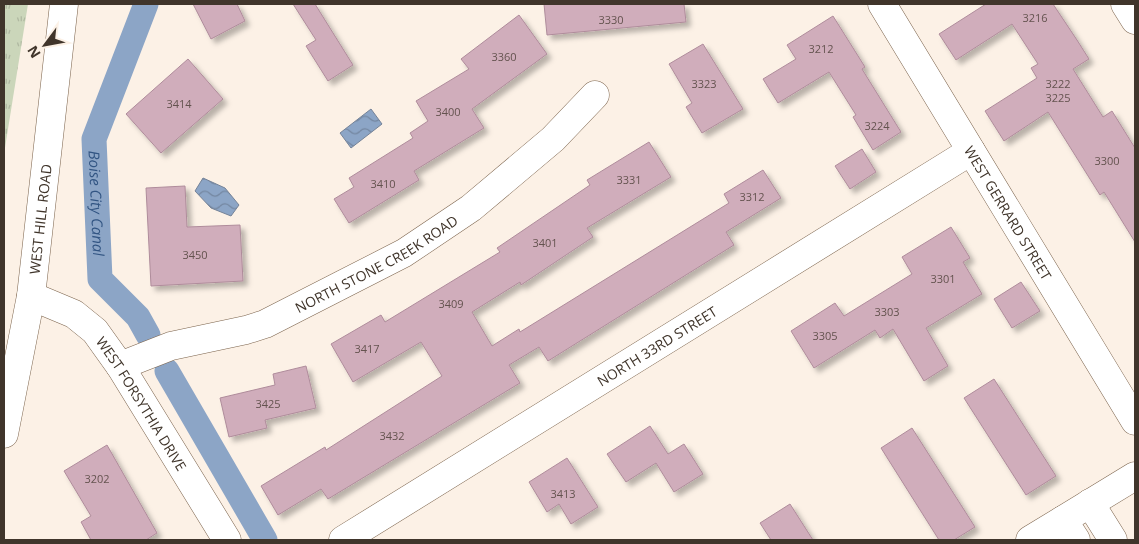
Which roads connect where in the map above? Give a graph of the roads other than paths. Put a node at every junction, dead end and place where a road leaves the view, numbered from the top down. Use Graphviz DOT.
graph roads {
  1 [pos="882,4"];
  2 [pos="1125,4"];
  3 [pos="65,5"];
  4 [pos="1135,20"];
  5 [pos="595,96"];
  6 [pos="971,151"];
  7 [pos="31,296"];
  8 [pos="120,366"];
  9 [pos="1135,421"];
  10 [pos="4,434"];
  11 [pos="1135,476"];
  12 [pos="1090,503"];
  13 [pos="1069,530"];
  14 [pos="358,536"];
  15 [pos="227,540"];
  16 [pos="1030,540"];
  17 [pos="1113,540"];
  1 -- 6 [label="street, WEST GERRARD STREET"];
  2 -- 4 [label="street"];
  3 -- 7 [label="street, WEST HILL ROAD"];
  5 -- 8 [label="street, NORTH STONE CREEK ROAD"];
  6 -- 9 [label="street, WEST GERRARD STREET"];
  6 -- 14 [label="street, NORTH 33RD STREET"];
  7 -- 8 [label="street, WEST FORSYTHIA DRIVE"];
  7 -- 10 [label="street, WEST HILL ROAD"];
  8 -- 15 [label="street, WEST FORSYTHIA DRIVE"];
  11 -- 12 [label="street"];
  12 -- 13 [label="street"];
  12 -- 17 [label="street"];
  13 -- 16 [label="street"];
}
